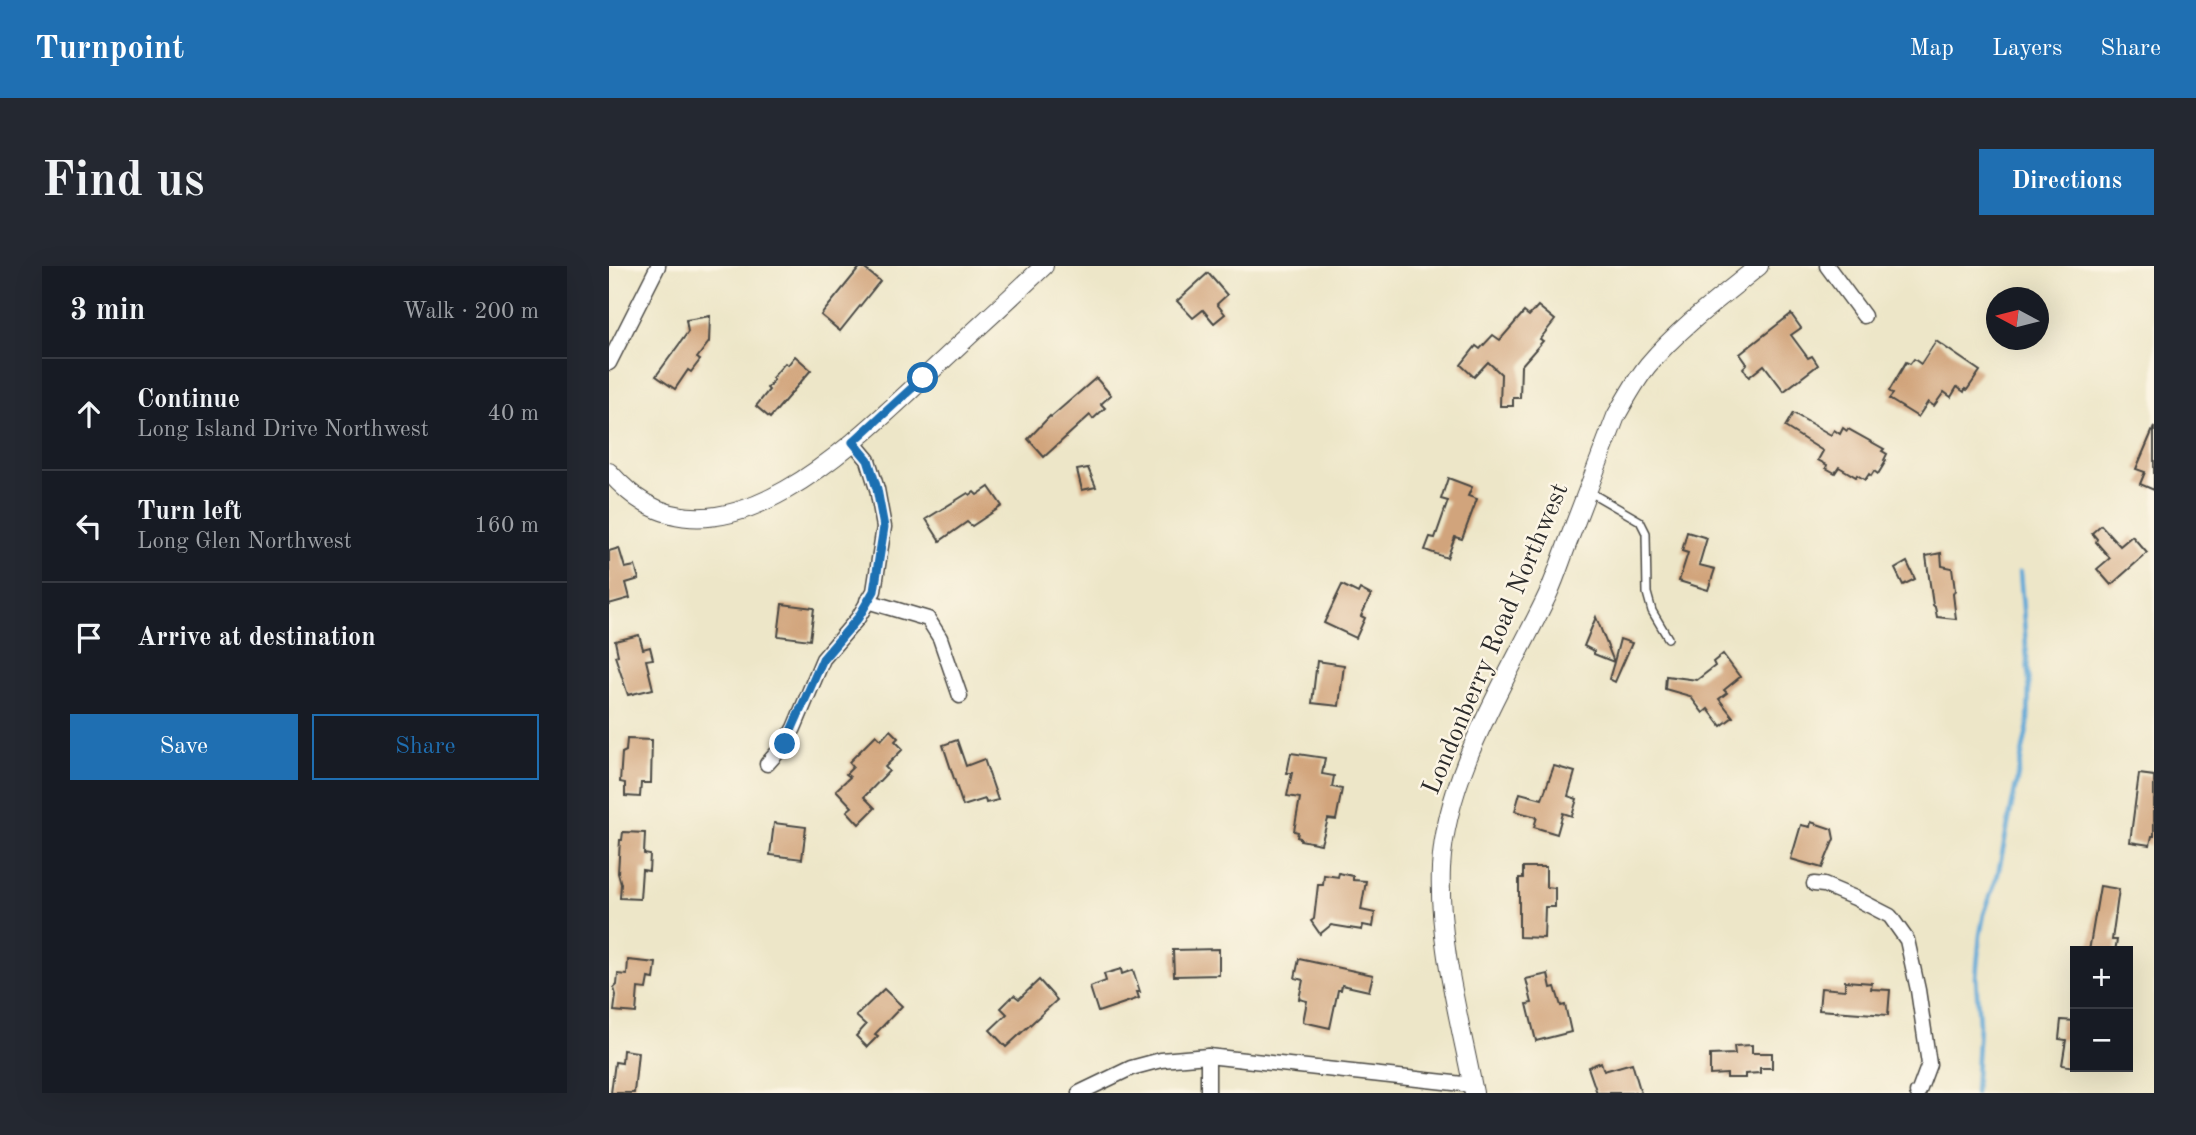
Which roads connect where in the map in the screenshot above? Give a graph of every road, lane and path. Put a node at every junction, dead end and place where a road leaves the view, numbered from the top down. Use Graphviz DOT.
graph roads {
  1 [pos="658,266"];
  2 [pos="1044,266"];
  3 [pos="1759,266"];
  4 [pos="1827,266"];
  5 [pos="1864,316"];
  6 [pos="609,363"];
  7 [pos="853,442"];
  8 [pos="609,472"];
  9 [pos="1587,491"];
  10 [pos="867,601"];
  11 [pos="1668,638"];
  12 [pos="960,696"];
  13 [pos="767,764"];
  14 [pos="1814,884"];
  15 [pos="1208,1056"];
  16 [pos="1473,1089"];
  17 [pos="1079,1093"];
  18 [pos="1208,1093"];
  19 [pos="1917,1093"];
  1 -- 6 [label="street"];
  2 -- 7 [label="street"];
  3 -- 9 [label="street, Londonberry Road Northwest"];
  4 -- 5 [label="street"];
  7 -- 8 [label="street"];
  7 -- 10 [label="street"];
  9 -- 11 [label="lane"];
  9 -- 16 [label="street, Londonberry Road Northwest"];
  10 -- 12 [label="street"];
  10 -- 13 [label="street"];
  14 -- 19 [label="street"];
  15 -- 16 [label="street"];
  15 -- 17 [label="street"];
  15 -- 18 [label="street"];
}
